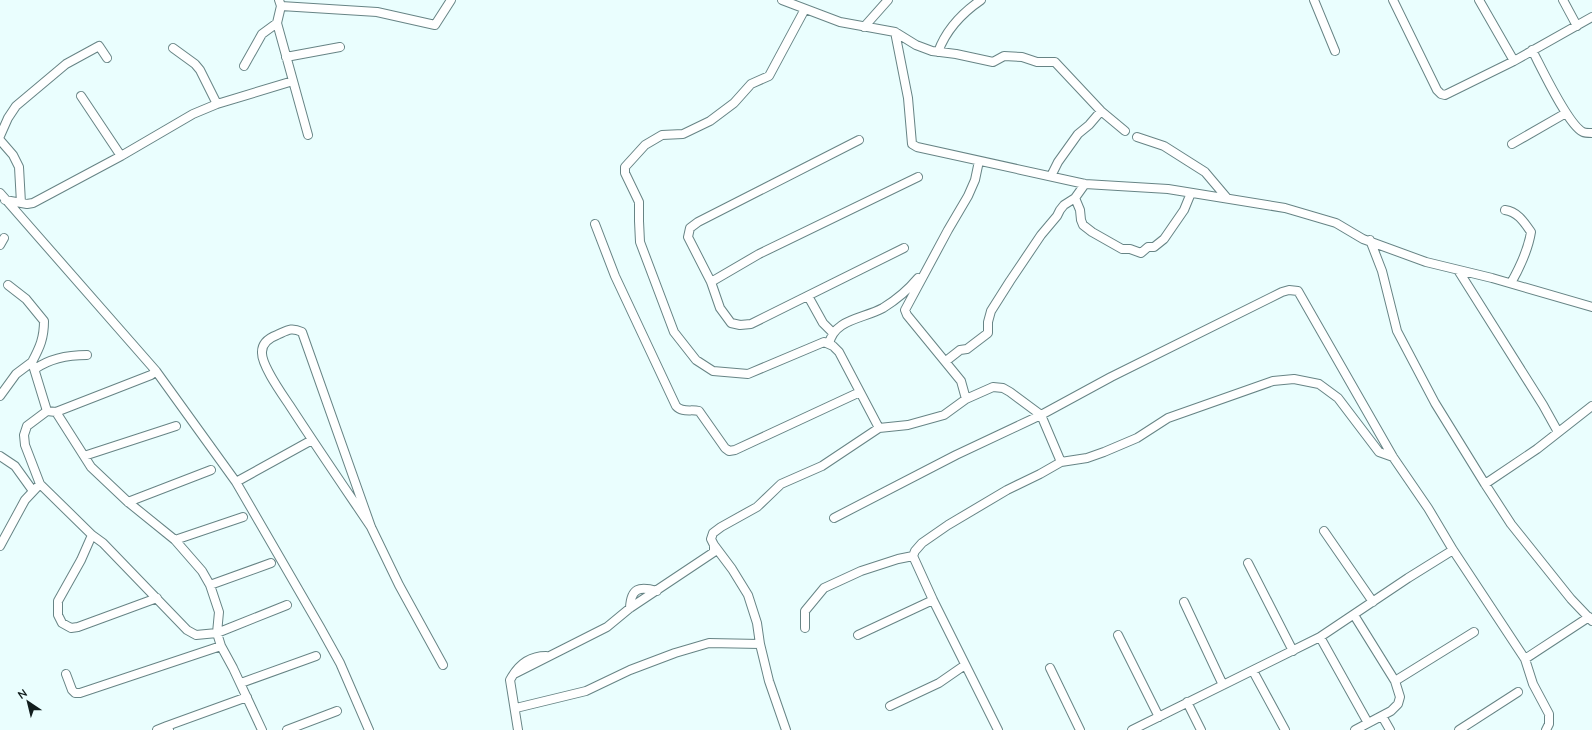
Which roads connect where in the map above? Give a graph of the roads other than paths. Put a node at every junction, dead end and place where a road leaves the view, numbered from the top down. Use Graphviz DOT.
graph roads {
  1 [pos="450,0"];
  2 [pos="782,0"];
  3 [pos="888,0"];
  4 [pos="981,0"];
  5 [pos="1314,0"];
  6 [pos="1393,0"];
  7 [pos="1479,0"];
  8 [pos="1563,0"];
  9 [pos="280,3"];
  10 [pos="805,9"];
  11 [pos="1592,17"];
  12 [pos="277,23"];
  13 [pos="1577,26"];
  14 [pos="864,27"];
  15 [pos="895,32"];
  16 [pos="340,47"];
  17 [pos="173,48"];
  18 [pos="1532,50"];
  19 [pos="1335,51"];
  20 [pos="938,52"];
  21 [pos="286,57"];
  22 [pos="107,58"];
  23 [pos="1514,60"];
  24 [pos="244,66"];
  25 [pos="293,81"];
  26 [pos="81,96"];
  27 [pos="217,104"];
  28 [pos="1101,111"];
  29 [pos="1566,113"];
  30 [pos="1125,132"];
  31 [pos="1592,133"];
  32 [pos="308,135"];
  33 [pos="0,136"];
  34 [pos="1137,137"];
  35 [pos="0,140"];
  36 [pos="859,140"];
  37 [pos="1512,144"];
  38 [pos="121,156"];
  39 [pos="979,161"];
  40 [pos="1051,176"];
  41 [pos="918,177"];
  42 [pos="1085,184"];
  43 [pos="1191,193"];
  44 [pos="3,196"];
  45 [pos="1075,198"];
  46 [pos="1227,198"];
  47 [pos="21,203"];
  48 [pos="1505,210"];
  49 [pos="595,224"];
  50 [pos="1370,240"];
  51 [pos="904,248"];
  52 [pos="930,266"];
  53 [pos="1458,270"];
  54 [pos="711,282"];
  55 [pos="1511,284"];
  56 [pos="8,285"];
  57 [pos="808,296"];
  58 [pos="1592,307"];
  59 [pos="833,332"];
  60 [pos="829,344"];
  61 [pos="87,354"];
  62 [pos="946,361"];
  63 [pos="34,366"];
  64 [pos="156,371"];
  65 [pos="860,392"];
  66 [pos="0,396"];
  67 [pos="966,399"];
  68 [pos="1592,406"];
  69 [pos="47,412"];
  70 [pos="56,412"];
  71 [pos="1041,415"];
  72 [pos="176,426"];
  73 [pos="879,428"];
  74 [pos="1558,432"];
  75 [pos="312,440"];
  76 [pos="0,456"];
  77 [pos="84,456"];
  78 [pos="1393,457"];
  79 [pos="1062,462"];
  80 [pos="211,470"];
  81 [pos="236,482"];
  82 [pos="40,484"];
  83 [pos="1485,484"];
  84 [pos="33,490"];
  85 [pos="128,502"];
  86 [pos="243,517"];
  87 [pos="834,518"];
  88 [pos="371,527"];
  89 [pos="1324,531"];
  90 [pos="92,535"];
  91 [pos="175,540"];
  92 [pos="714,545"];
  93 [pos="0,546"];
  94 [pos="1453,550"];
  95 [pos="913,556"];
  96 [pos="271,563"];
  97 [pos="1248,563"];
  98 [pos="210,585"];
  99 [pos="657,590"];
  100 [pos="157,598"];
  101 [pos="932,600"];
  102 [pos="1184,602"];
  103 [pos="1373,602"];
  104 [pos="288,605"];
  105 [pos="630,608"];
  106 [pos="1354,615"];
  107 [pos="1590,619"];
  108 [pos="804,628"];
  109 [pos="1474,632"];
  110 [pos="217,633"];
  111 [pos="1118,635"];
  112 [pos="858,636"];
  113 [pos="1320,637"];
  114 [pos="760,644"];
  115 [pos="221,646"];
  116 [pos="1293,651"];
  117 [pos="316,656"];
  118 [pos="1525,659"];
  119 [pos="443,665"];
  120 [pos="965,665"];
  121 [pos="1050,668"];
  122 [pos="1253,671"];
  123 [pos="66,674"];
  124 [pos="1395,681"];
  125 [pos="241,683"];
  126 [pos="1223,685"];
  127 [pos="1518,692"];
  128 [pos="247,697"];
  129 [pos="1188,702"];
  130 [pos="890,706"];
  131 [pos="516,708"];
  132 [pos="337,710"];
  133 [pos="1382,716"];
  134 [pos="1159,717"];
  135 [pos="1368,723"];
  136 [pos="168,728"];
  137 [pos="156,730"];
  138 [pos="262,730"];
  139 [pos="287,730"];
  140 [pos="369,730"];
  141 [pos="518,730"];
  142 [pos="786,730"];
  143 [pos="998,730"];
  144 [pos="1080,730"];
  145 [pos="1132,730"];
  146 [pos="1201,730"];
  147 [pos="1285,730"];
  148 [pos="1355,730"];
  149 [pos="1390,730"];
  150 [pos="1459,730"];
  151 [pos="1546,730"];
  1 -- 9 [label="street"];
  2 -- 10 [label="street"];
  3 -- 14 [label="street"];
  4 -- 20 [label="street"];
  5 -- 19 [label="street"];
  6 -- 23 [label="street"];
  7 -- 23 [label="street"];
  8 -- 13 [label="street"];
  9 -- 12 [label="street"];
  10 -- 14 [label="street"];
  10 -- 60 [label="street"];
  11 -- 13 [label="street"];
  12 -- 21 [label="street"];
  12 -- 24 [label="street"];
  13 -- 18 [label="street"];
  14 -- 15 [label="street"];
  15 -- 20 [label="street"];
  15 -- 39 [label="street"];
  16 -- 21 [label="street"];
  17 -- 27 [label="street"];
  18 -- 23 [label="street"];
  18 -- 29 [label="street"];
  20 -- 28 [label="street"];
  21 -- 25 [label="street"];
  22 -- 33 [label="street"];
  25 -- 27 [label="street"];
  25 -- 32 [label="street"];
  26 -- 38 [label="street"];
  27 -- 38 [label="street"];
  28 -- 30 [label="street"];
  28 -- 40 [label="street"];
  29 -- 31 [label="street"];
  29 -- 37 [label="street"];
  34 -- 46 [label="street"];
  35 -- 47 [label="street"];
  36 -- 54 [label="street"];
  38 -- 47 [label="street"];
  39 -- 40 [label="street"];
  39 -- 52 [label="street"];
  40 -- 42 [label="street"];
  41 -- 54 [label="street"];
  42 -- 43 [label="street"];
  42 -- 45 [label="street"];
  43 -- 45 [label="street"];
  43 -- 46 [label="street"];
  44 -- 47 [label="street"];
  44 -- 64 [label="street"];
  45 -- 62 [label="street"];
  46 -- 50 [label="street"];
  48 -- 55 [label="street"];
  49 -- 65 [label="street"];
  50 -- 53 [label="street"];
  50 -- 83 [label="street"];
  51 -- 57 [label="street"];
  52 -- 59 [label="street"];
  52 -- 62 [label="street"];
  53 -- 55 [label="street"];
  53 -- 74 [label="street"];
  54 -- 57 [label="street"];
  55 -- 58 [label="street"];
  56 -- 63 [label="street"];
  57 -- 59 [label="street"];
  59 -- 60 [label="street"];
  60 -- 65 [label="street"];
  61 -- 63 [label="street"];
  62 -- 67 [label="street"];
  63 -- 66 [label="street"];
  63 -- 69 [label="street"];
  64 -- 70 [label="street"];
  64 -- 81 [label="street"];
  65 -- 73 [label="street"];
  67 -- 71 [label="street"];
  67 -- 73 [label="street"];
  68 -- 74 [label="street"];
  69 -- 70 [label="street"];
  69 -- 82 [label="street"];
  70 -- 77 [label="street"];
  71 -- 78 [label="street"];
  71 -- 79 [label="street"];
  71 -- 87 [label="street"];
  72 -- 77 [label="street"];
  73 -- 92 [label="street"];
  74 -- 83 [label="street"];
  75 -- 81 [label="street"];
  75 -- 88 [label="street"];
  75 -- 88 [label="street"];
  76 -- 84 [label="street"];
  77 -- 85 [label="street"];
  78 -- 79 [label="street"];
  78 -- 94 [label="street"];
  79 -- 95 [label="street"];
  80 -- 85 [label="street"];
  81 -- 140 [label="street"];
  82 -- 84 [label="street"];
  82 -- 90 [label="street"];
  83 -- 107 [label="street"];
  84 -- 93 [label="street"];
  85 -- 91 [label="street"];
  86 -- 91 [label="street"];
  88 -- 119 [label="street"];
  89 -- 103 [label="street"];
  90 -- 100 [label="street"];
  90 -- 100 [label="street"];
  91 -- 98 [label="street"];
  92 -- 99 [label="street"];
  92 -- 114 [label="street"];
  94 -- 103 [label="street"];
  94 -- 118 [label="street"];
  95 -- 101 [label="street"];
  95 -- 108 [label="street"];
  96 -- 98 [label="street"];
  97 -- 116 [label="street"];
  98 -- 110 [label="street"];
  99 -- 105 [label="street"];
  99 -- 105 [label="street"];
  100 -- 110 [label="street"];
  101 -- 112 [label="street"];
  101 -- 120 [label="street"];
  102 -- 126 [label="street"];
  103 -- 106 [label="street"];
  104 -- 110 [label="street"];
  105 -- 131 [label="street"];
  106 -- 113 [label="street"];
  106 -- 124 [label="street"];
  107 -- 118 [label="street"];
  109 -- 124 [label="street"];
  110 -- 115 [label="street"];
  111 -- 134 [label="street"];
  113 -- 116 [label="street"];
  113 -- 135 [label="street"];
  114 -- 131 [label="street"];
  114 -- 142 [label="street"];
  115 -- 123 [label="street"];
  115 -- 125 [label="street"];
  116 -- 122 [label="street"];
  117 -- 125 [label="street"];
  118 -- 151 [label="street"];
  120 -- 130 [label="street"];
  120 -- 143 [label="street"];
  121 -- 144 [label="street"];
  122 -- 126 [label="street"];
  122 -- 147 [label="street"];
  124 -- 133 [label="street"];
  125 -- 128 [label="street"];
  126 -- 129 [label="street"];
  127 -- 150 [label="street"];
  128 -- 136 [label="street"];
  128 -- 138 [label="street"];
  129 -- 134 [label="street"];
  129 -- 146 [label="street"];
  131 -- 141 [label="street"];
  132 -- 139 [label="street"];
  133 -- 135 [label="street"];
  133 -- 149 [label="street"];
  134 -- 145 [label="street"];
  135 -- 148 [label="street"];
  136 -- 137 [label="street"];
}
